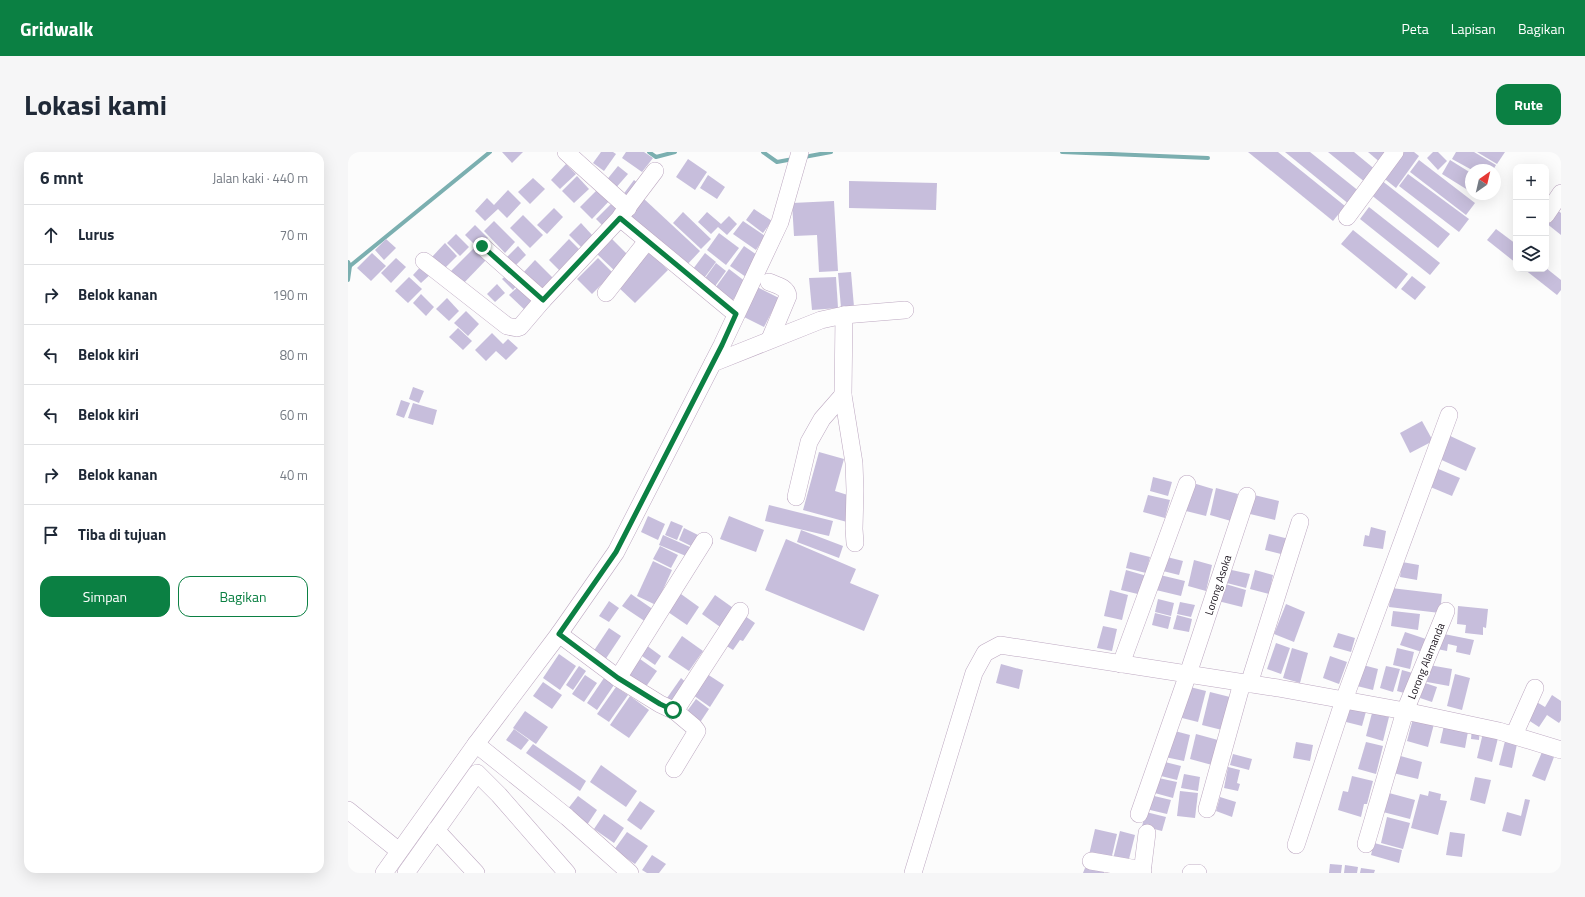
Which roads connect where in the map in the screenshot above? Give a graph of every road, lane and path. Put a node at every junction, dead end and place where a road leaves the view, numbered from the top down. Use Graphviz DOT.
graph roads {
  1 [pos="566,152"];
  2 [pos="800,152"];
  3 [pos="1395,152"];
  4 [pos="655,171"];
  5 [pos="1561,193"];
  6 [pos="1549,211"];
  7 [pos="624,213"];
  8 [pos="1347,217"];
  9 [pos="647,241"];
  10 [pos="482,246"];
  11 [pos="424,261"];
  12 [pos="769,282"];
  13 [pos="606,293"];
  14 [pos="543,300"];
  15 [pos="906,310"];
  16 [pos="736,314"];
  17 [pos="844,315"];
  18 [pos="770,339"];
  19 [pos="713,363"];
  20 [pos="843,396"];
  21 [pos="1449,415"];
  22 [pos="1187,484"];
  23 [pos="1247,496"];
  24 [pos="796,497"];
  25 [pos="1300,522"];
  26 [pos="704,541"];
  27 [pos="855,544"];
  28 [pos="1446,611"];
  29 [pos="740,612"];
  30 [pos="559,634"];
  31 [pos="1121,664"];
  32 [pos="1188,674"];
  33 [pos="618,678"];
  34 [pos="1246,684"];
  35 [pos="1535,688"];
  36 [pos="1344,700"];
  37 [pos="675,711"];
  38 [pos="1405,711"];
  39 [pos="1514,735"];
  40 [pos="476,744"];
  41 [pos="1561,750"];
  42 [pos="674,769"];
  43 [pos="1207,809"];
  44 [pos="348,810"];
  45 [pos="1139,814"];
  46 [pos="436,830"];
  47 [pos="1147,833"];
  48 [pos="1366,844"];
  49 [pos="1296,845"];
  50 [pos="399,851"];
  51 [pos="1091,861"];
  52 [pos="1143,871"];
  53 [pos="384,873"];
  54 [pos="406,873"];
  55 [pos="476,873"];
  56 [pos="566,873"];
  57 [pos="630,873"];
  58 [pos="913,873"];
  59 [pos="1191,873"];
  60 [pos="1198,873"];
  1 -- 7 [label="street"];
  2 -- 16 [label="street"];
  3 -- 8 [label="street"];
  4 -- 7 [label="street"];
  5 -- 6 [label="street"];
  7 -- 9 [label="street"];
  7 -- 14 [label="street"];
  9 -- 13 [label="street"];
  9 -- 16 [label="street"];
  10 -- 14 [label="street"];
  11 -- 14 [label="street"];
  12 -- 18 [label="street"];
  15 -- 17 [label="street"];
  16 -- 19 [label="street"];
  17 -- 18 [label="street"];
  17 -- 20 [label="street"];
  18 -- 19 [label="street"];
  19 -- 30 [label="street"];
  20 -- 24 [label="street"];
  20 -- 27 [label="street"];
  21 -- 36 [label="street"];
  22 -- 31 [label="street"];
  23 -- 32 [label="street, Lorong Asoka"];
  25 -- 34 [label="street"];
  26 -- 33 [label="street"];
  28 -- 38 [label="street, Lorong Alamanda"];
  29 -- 37 [label="street"];
  30 -- 33 [label="street"];
  30 -- 40 [label="street"];
  31 -- 32 [label="street"];
  31 -- 58 [label="street"];
  32 -- 34 [label="street"];
  32 -- 45 [label="street, Lorong Asoka"];
  33 -- 37 [label="street"];
  34 -- 36 [label="street"];
  34 -- 43 [label="street"];
  35 -- 39 [label="street"];
  36 -- 38 [label="street"];
  36 -- 49 [label="street"];
  37 -- 42 [label="street"];
  38 -- 39 [label="street"];
  38 -- 48 [label="street, Lorong Alamanda"];
  39 -- 41 [label="street"];
  40 -- 50 [label="street"];
  40 -- 57 [label="street"];
  44 -- 50 [label="street"];
  46 -- 54 [label="street"];
  46 -- 55 [label="street"];
  46 -- 56 [label="street"];
  47 -- 52 [label="street"];
  50 -- 53 [label="street"];
  51 -- 52 [label="street"];
  59 -- 60 [label="street"];
}
